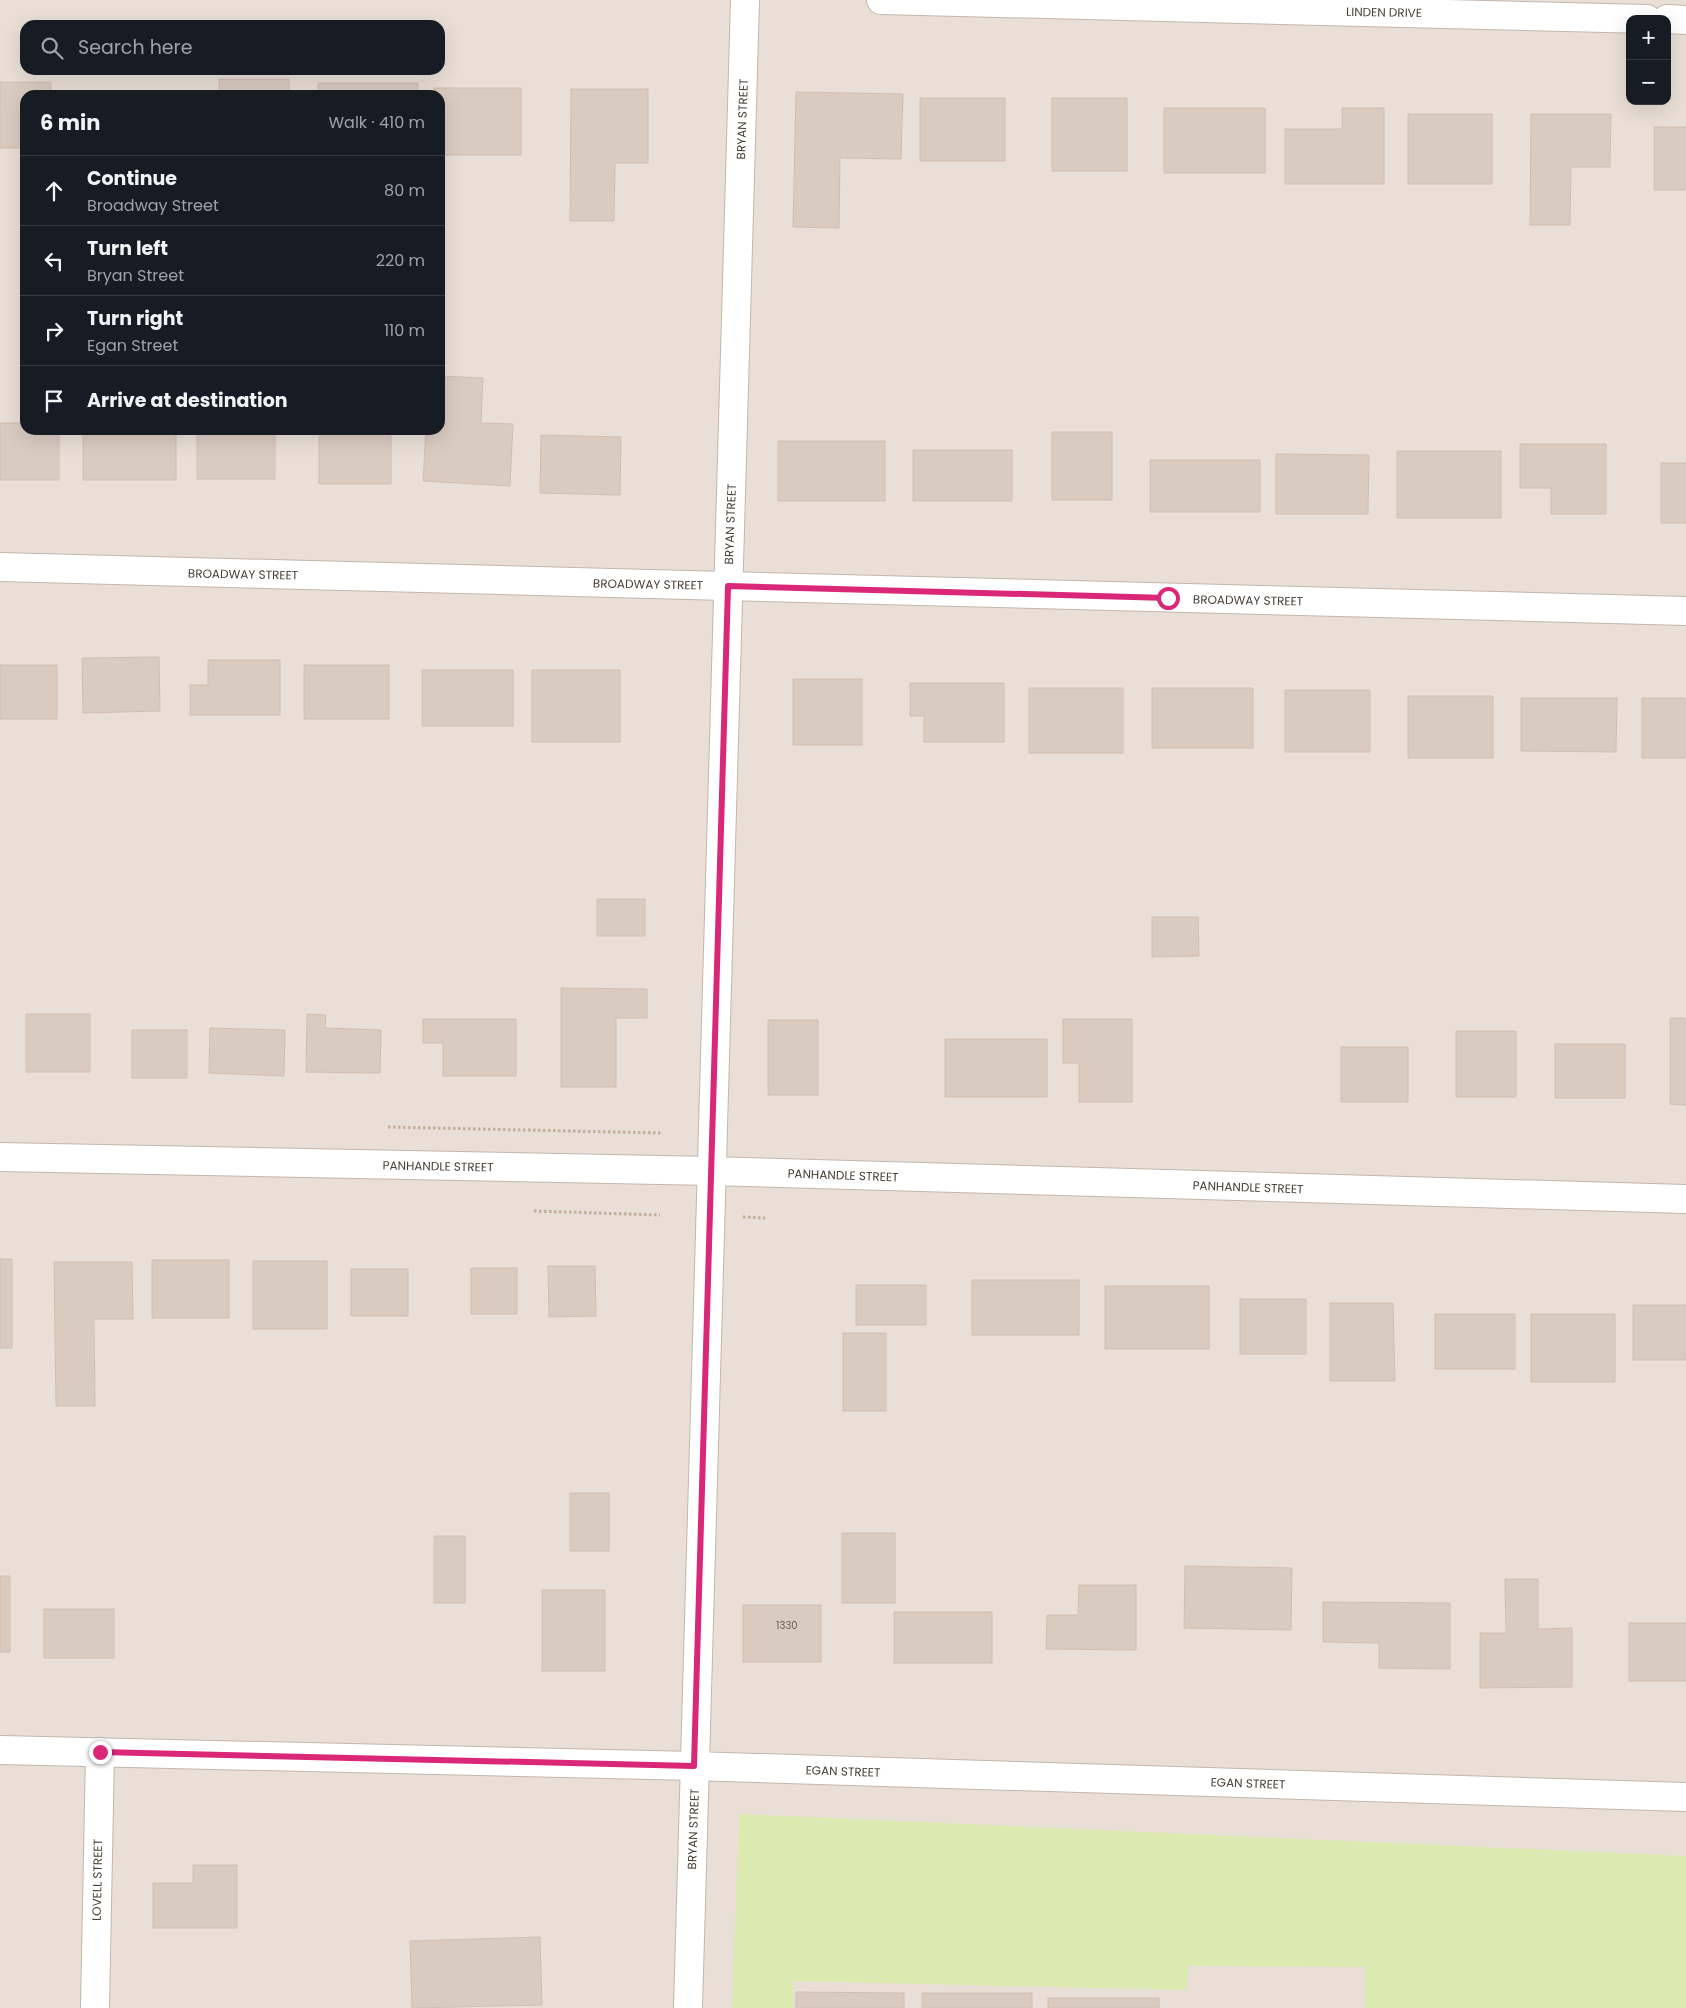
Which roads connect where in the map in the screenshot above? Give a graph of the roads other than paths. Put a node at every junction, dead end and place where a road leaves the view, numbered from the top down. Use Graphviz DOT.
graph roads {
  1 [pos="745,0"];
  2 [pos="881,0"];
  3 [pos="1626,18"];
  4 [pos="1671,19"];
  5 [pos="1686,20"];
  6 [pos="0,567"];
  7 [pos="728,586"];
  8 [pos="1686,611"];
  9 [pos="0,1157"];
  10 [pos="711,1171"];
  11 [pos="1686,1199"];
  12 [pos="0,1750"];
  13 [pos="100,1752"];
  14 [pos="694,1766"];
  15 [pos="1686,1797"];
  16 [pos="95,2008"];
  17 [pos="688,2008"];
  1 -- 7 [label="street, BRYAN STREET"];
  2 -- 3 [label="street, LINDEN DRIVE"];
  4 -- 5 [label="street"];
  6 -- 7 [label="street, BROADWAY STREET"];
  7 -- 8 [label="street, BROADWAY STREET"];
  7 -- 10 [label="street, BRYAN STREET"];
  9 -- 10 [label="street, PANHANDLE STREET"];
  10 -- 11 [label="street, PANHANDLE STREET"];
  10 -- 14 [label="street, BRYAN STREET"];
  12 -- 13 [label="street, EGAN STREET"];
  13 -- 14 [label="street, EGAN STREET"];
  13 -- 16 [label="street, LOVELL STREET"];
  14 -- 15 [label="street, EGAN STREET"];
  14 -- 17 [label="street, BRYAN STREET"];
}
